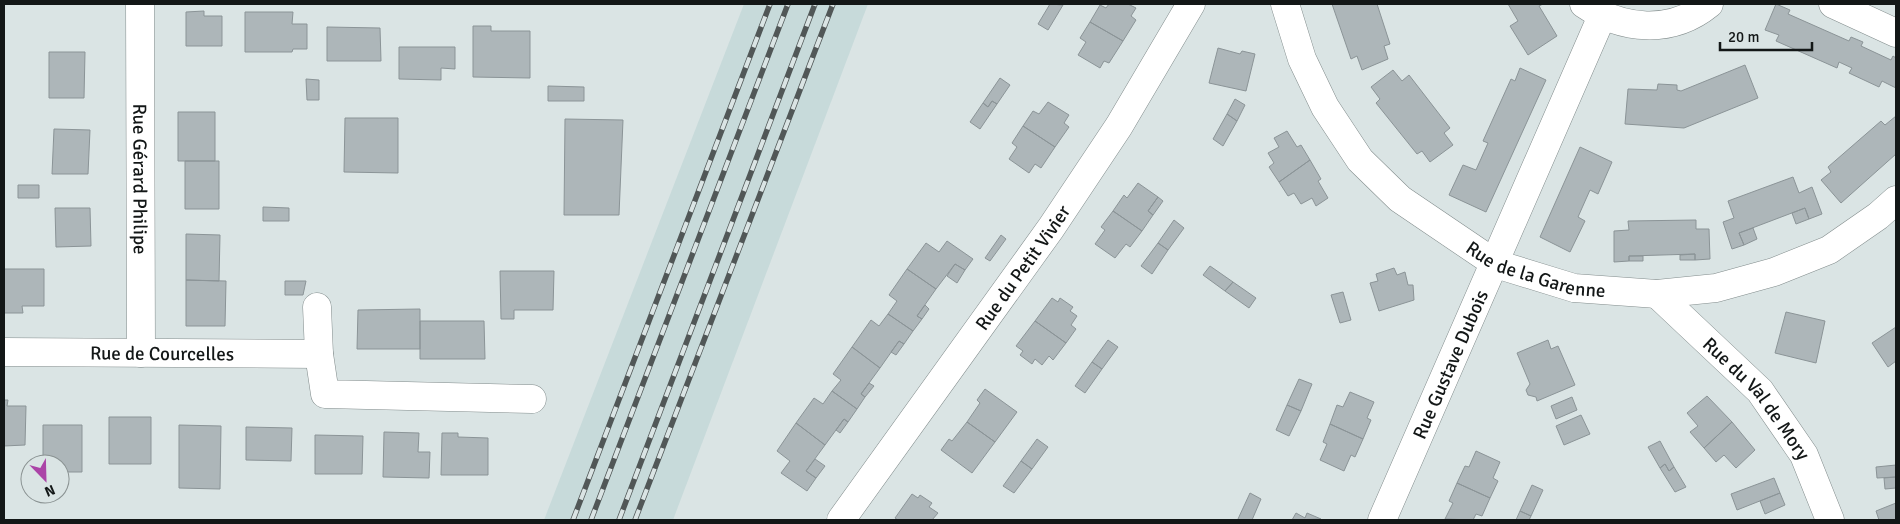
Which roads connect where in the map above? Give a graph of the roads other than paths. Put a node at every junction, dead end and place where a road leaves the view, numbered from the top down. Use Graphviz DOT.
graph roads {
  1 [pos="140,4"];
  2 [pos="1191,4"];
  3 [pos="1286,4"];
  4 [pos="1709,4"];
  5 [pos="1833,4"];
  6 [pos="1593,10"];
  7 [pos="1896,32"];
  8 [pos="1896,200"];
  9 [pos="1496,264"];
  10 [pos="1657,294"];
  11 [pos="317,307"];
  12 [pos="4,352"];
  13 [pos="141,353"];
  14 [pos="319,354"];
  15 [pos="532,399"];
  16 [pos="841,520"];
  17 [pos="1382,520"];
  18 [pos="1830,520"];
  1 -- 13 [label="street, Rue Gérard Philipe"];
  2 -- 16 [label="street, Rue du Petit Vivier"];
  3 -- 9 [label="street, Rue de la Garenne"];
  4 -- 6 [label="street"];
  5 -- 7 [label="street"];
  6 -- 9 [label="street, Rue Gustave Dubois"];
  8 -- 10 [label="street, Rue de la Garenne"];
  9 -- 10 [label="street, Rue de la Garenne"];
  9 -- 17 [label="street, Rue Gustave Dubois"];
  10 -- 18 [label="street, Rue du Val de Mory"];
  11 -- 14 [label="street"];
  12 -- 13 [label="street, Rue de Courcelles"];
  13 -- 14 [label="street, Rue de Courcelles"];
  14 -- 15 [label="street"];
}
